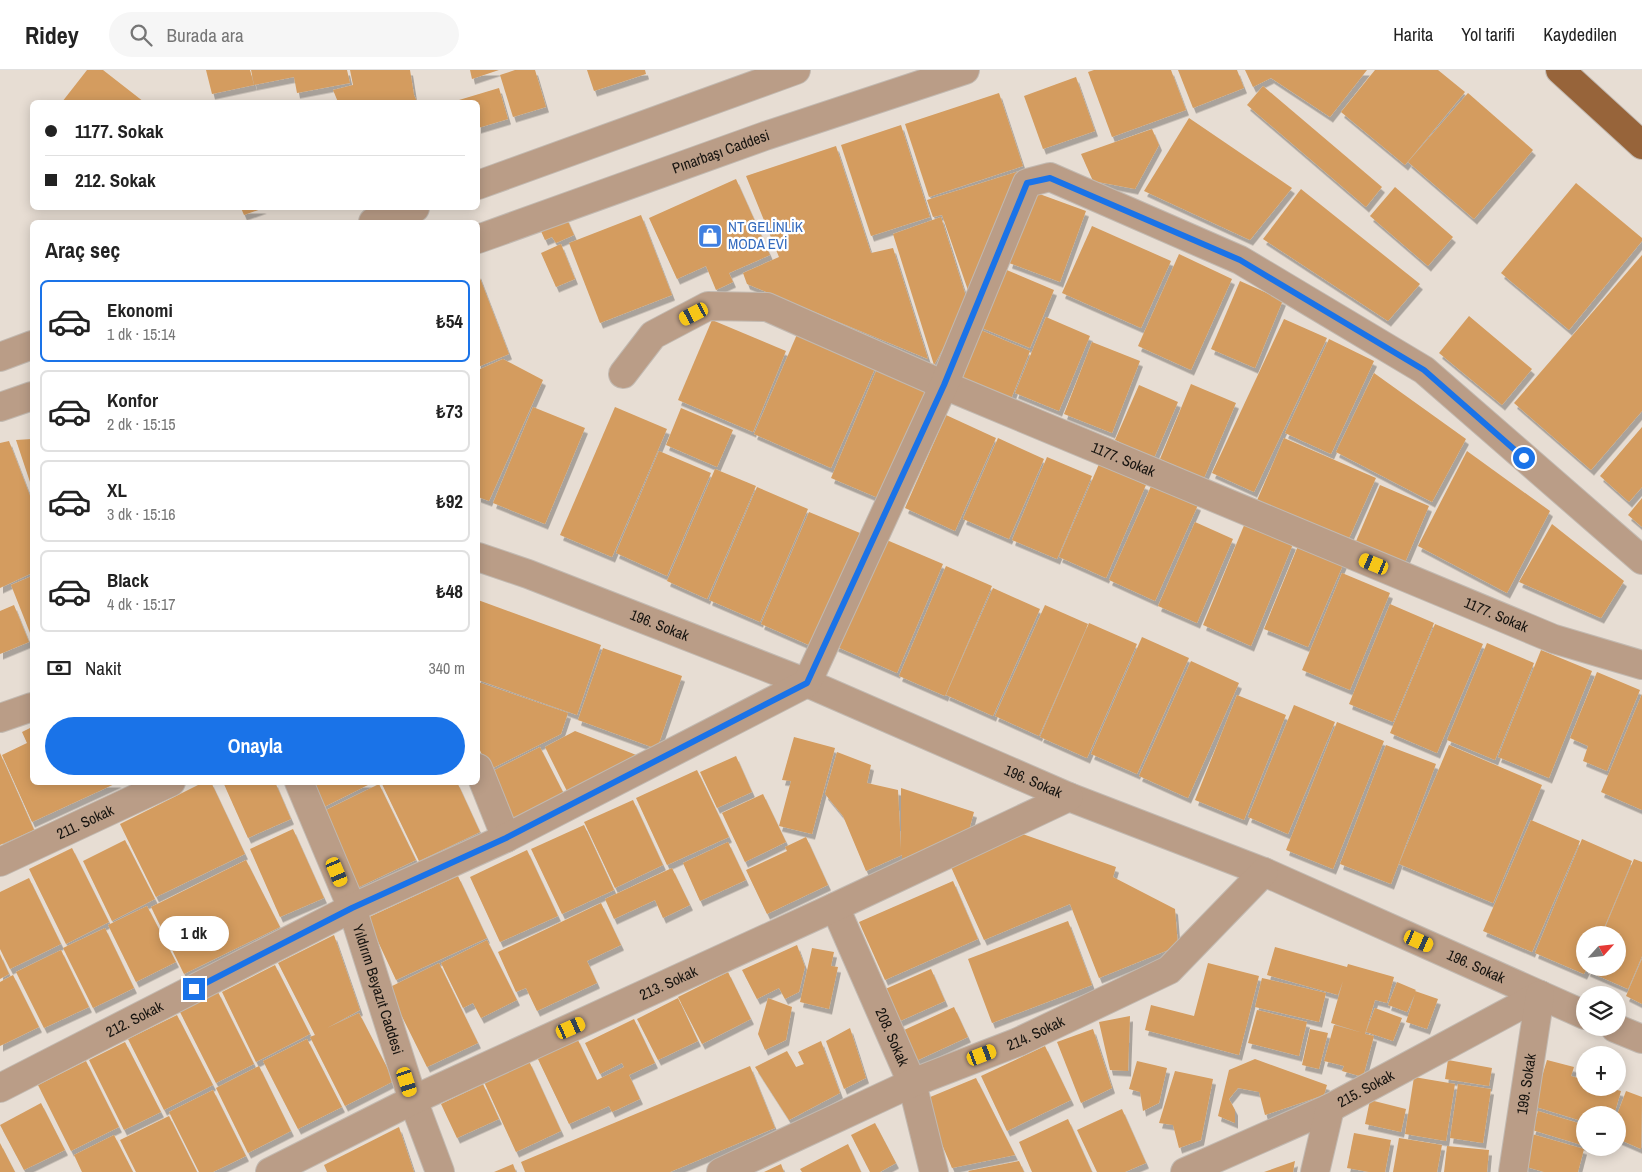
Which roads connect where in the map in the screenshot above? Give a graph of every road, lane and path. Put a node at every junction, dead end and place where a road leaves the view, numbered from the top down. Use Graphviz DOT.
graph roads {
  1 [pos="796,70"];
  2 [pos="965,70"];
  3 [pos="1560,70"];
  4 [pos="1642,145"];
  5 [pos="480,184"];
  6 [pos="409,210"];
  7 [pos="379,220"];
  8 [pos="480,237"];
  9 [pos="30,346"];
  10 [pos="0,357"];
  11 [pos="623,374"];
  12 [pos="944,385"];
  13 [pos="30,397"];
  14 [pos="0,407"];
  15 [pos="480,558"];
  16 [pos="1642,560"];
  17 [pos="1642,665"];
  18 [pos="807,683"];
  19 [pos="30,708"];
  20 [pos="0,718"];
  21 [pos="480,773"];
  22 [pos="165,785"];
  23 [pos="300,785"];
  24 [pos="1069,797"];
  25 [pos="506,838"];
  26 [pos="0,862"];
  27 [pos="1264,872"];
  28 [pos="835,907"];
  29 [pos="352,908"];
  30 [pos="1540,995"];
  31 [pos="1576,1011"];
  32 [pos="1626,1032"];
  33 [pos="1642,1039"];
  34 [pos="912,1083"];
  35 [pos="0,1088"];
  36 [pos="412,1100"];
  37 [pos="1330,1108"];
  38 [pos="270,1172"];
  39 [pos="440,1172"];
  40 [pos="720,1172"];
  41 [pos="934,1172"];
  42 [pos="1185,1172"];
  43 [pos="1315,1172"];
  44 [pos="1512,1172"];
  1 -- 5 [label="street"];
  2 -- 8 [label="street, Pınarbaşı Caddesi"];
  3 -- 4 [label="main road"];
  6 -- 7 [label="street"];
  9 -- 10 [label="street"];
  11 -- 12 [label="street, 1177. Sokak"];
  12 -- 16 [label="street"];
  12 -- 17 [label="street, 1177. Sokak"];
  12 -- 18 [label="street"];
  13 -- 14 [label="street"];
  15 -- 18 [label="street, 196. Sokak"];
  18 -- 24 [label="street, 196. Sokak"];
  18 -- 25 [label="street, 212. Sokak"];
  19 -- 20 [label="street"];
  21 -- 25 [label="street"];
  22 -- 26 [label="street, 211. Sokak"];
  23 -- 29 [label="street, Yıldırım Beyazıt Caddesi"];
  24 -- 27 [label="street, 196. Sokak"];
  24 -- 28 [label="street, 213. Sokak"];
  25 -- 29 [label="street, 212. Sokak"];
  27 -- 30 [label="street, 196. Sokak"];
  27 -- 34 [label="street, 214. Sokak"];
  28 -- 34 [label="street, 208. Sokak"];
  28 -- 36 [label="street, 213. Sokak"];
  29 -- 35 [label="street, 212. Sokak"];
  29 -- 36 [label="street, Yıldırım Beyazıt Caddesi"];
  30 -- 31 [label="street, 196. Sokak"];
  30 -- 37 [label="street, 215. Sokak"];
  30 -- 44 [label="street, 199. Sokak"];
  32 -- 33 [label="street"];
  34 -- 40 [label="street, 214. Sokak"];
  34 -- 41 [label="street, 208. Sokak"];
  36 -- 38 [label="street, 213. Sokak"];
  36 -- 39 [label="street, Yıldırım Beyazıt Caddesi"];
  37 -- 42 [label="street, 215. Sokak"];
  37 -- 43 [label="street"];
}
